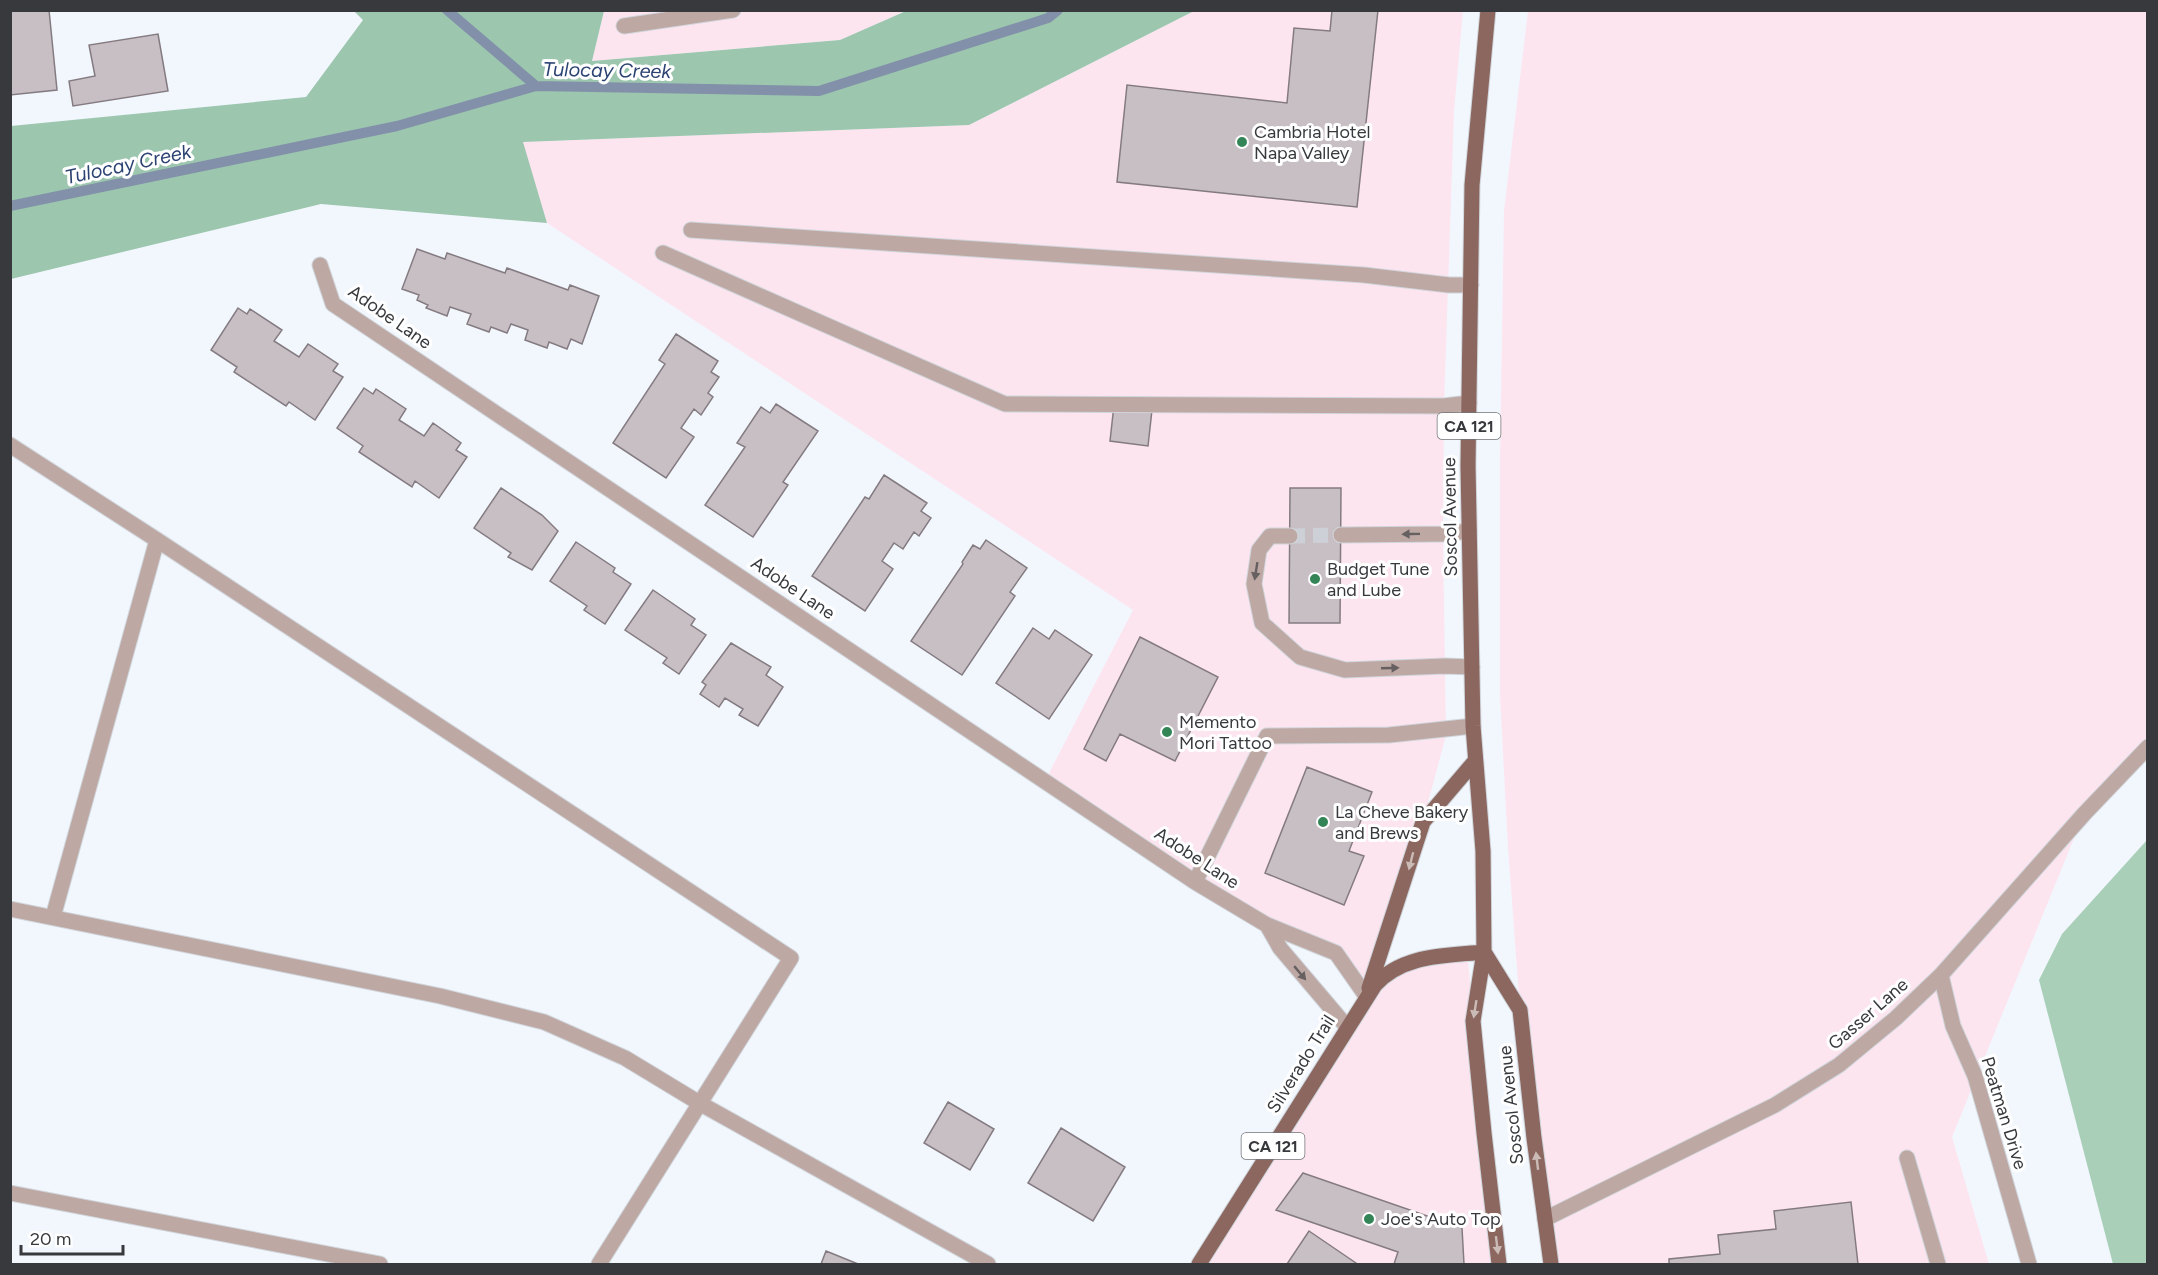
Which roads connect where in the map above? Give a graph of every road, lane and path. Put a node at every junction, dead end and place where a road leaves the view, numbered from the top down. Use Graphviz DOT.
graph roads {
  1 [pos="733,10"];
  2 [pos="1488,10"];
  3 [pos="624,26"];
  4 [pos="691,230"];
  5 [pos="663,253"];
  6 [pos="320,265"];
  7 [pos="1471,285"];
  8 [pos="1469,403"];
  9 [pos="10,445"];
  10 [pos="1469,531"];
  11 [pos="1341,535"];
  12 [pos="1290,536"];
  13 [pos="157,540"];
  14 [pos="1472,667"];
  15 [pos="1473,726"];
  16 [pos="2148,747"];
  17 [pos="1475,760"];
  18 [pos="1195,882"];
  19 [pos="10,909"];
  20 [pos="53,917"];
  21 [pos="1268,925"];
  22 [pos="1484,952"];
  23 [pos="1941,975"];
  24 [pos="1366,996"];
  25 [pos="1347,1027"];
  26 [pos="701,1104"];
  27 [pos="1907,1158"];
  28 [pos="10,1193"];
  29 [pos="1545,1219"];
  30 [pos="380,1264"];
  31 [pos="599,1264"];
  32 [pos="988,1264"];
  33 [pos="1199,1264"];
  34 [pos="1499,1264"];
  35 [pos="1551,1264"];
  36 [pos="1938,1264"];
  37 [pos="2029,1264"];
  1 -- 3 [label="street"];
  2 -- 7 [label="main road, Soscol Avenue / CA 121"];
  4 -- 7 [label="street"];
  5 -- 8 [label="street"];
  6 -- 18 [label="street, Adobe Lane"];
  7 -- 8 [label="main road, Soscol Avenue / CA 121"];
  8 -- 10 [label="main road, Soscol Avenue / CA 121"];
  9 -- 13 [label="street"];
  10 -- 11 [label="street, one-way"];
  10 -- 14 [label="main road, Soscol Avenue / CA 121"];
  12 -- 14 [label="street, one-way"];
  13 -- 20 [label="street"];
  13 -- 26 [label="street"];
  14 -- 15 [label="main road, Soscol Avenue / CA 121"];
  15 -- 17 [label="main road, Soscol Avenue / CA 121"];
  15 -- 18 [label="street"];
  16 -- 23 [label="street, Gasser Lane"];
  17 -- 22 [label="main road, Soscol Avenue / CA 121"];
  17 -- 24 [label="main road, one-way"];
  18 -- 21 [label="street, Adobe Lane"];
  19 -- 20 [label="street"];
  20 -- 26 [label="street"];
  21 -- 24 [label="street, Adobe Lane"];
  21 -- 25 [label="street, one-way"];
  22 -- 24 [label="main road, Silverado Trail / CA 121"];
  29 -- 22 [label="main road, Soscol Avenue, one-way"];
  22 -- 34 [label="main road, Soscol Avenue, one-way"];
  23 -- 29 [label="street, Gasser Lane"];
  23 -- 37 [label="street, Peatman Drive"];
  24 -- 25 [label="main road, Silverado Trail / CA 121"];
  25 -- 33 [label="main road, Silverado Trail / CA 121"];
  26 -- 31 [label="street"];
  26 -- 32 [label="street"];
  27 -- 36 [label="street"];
  28 -- 30 [label="street"];
  29 -- 35 [label="main road, Soscol Avenue"];
}
